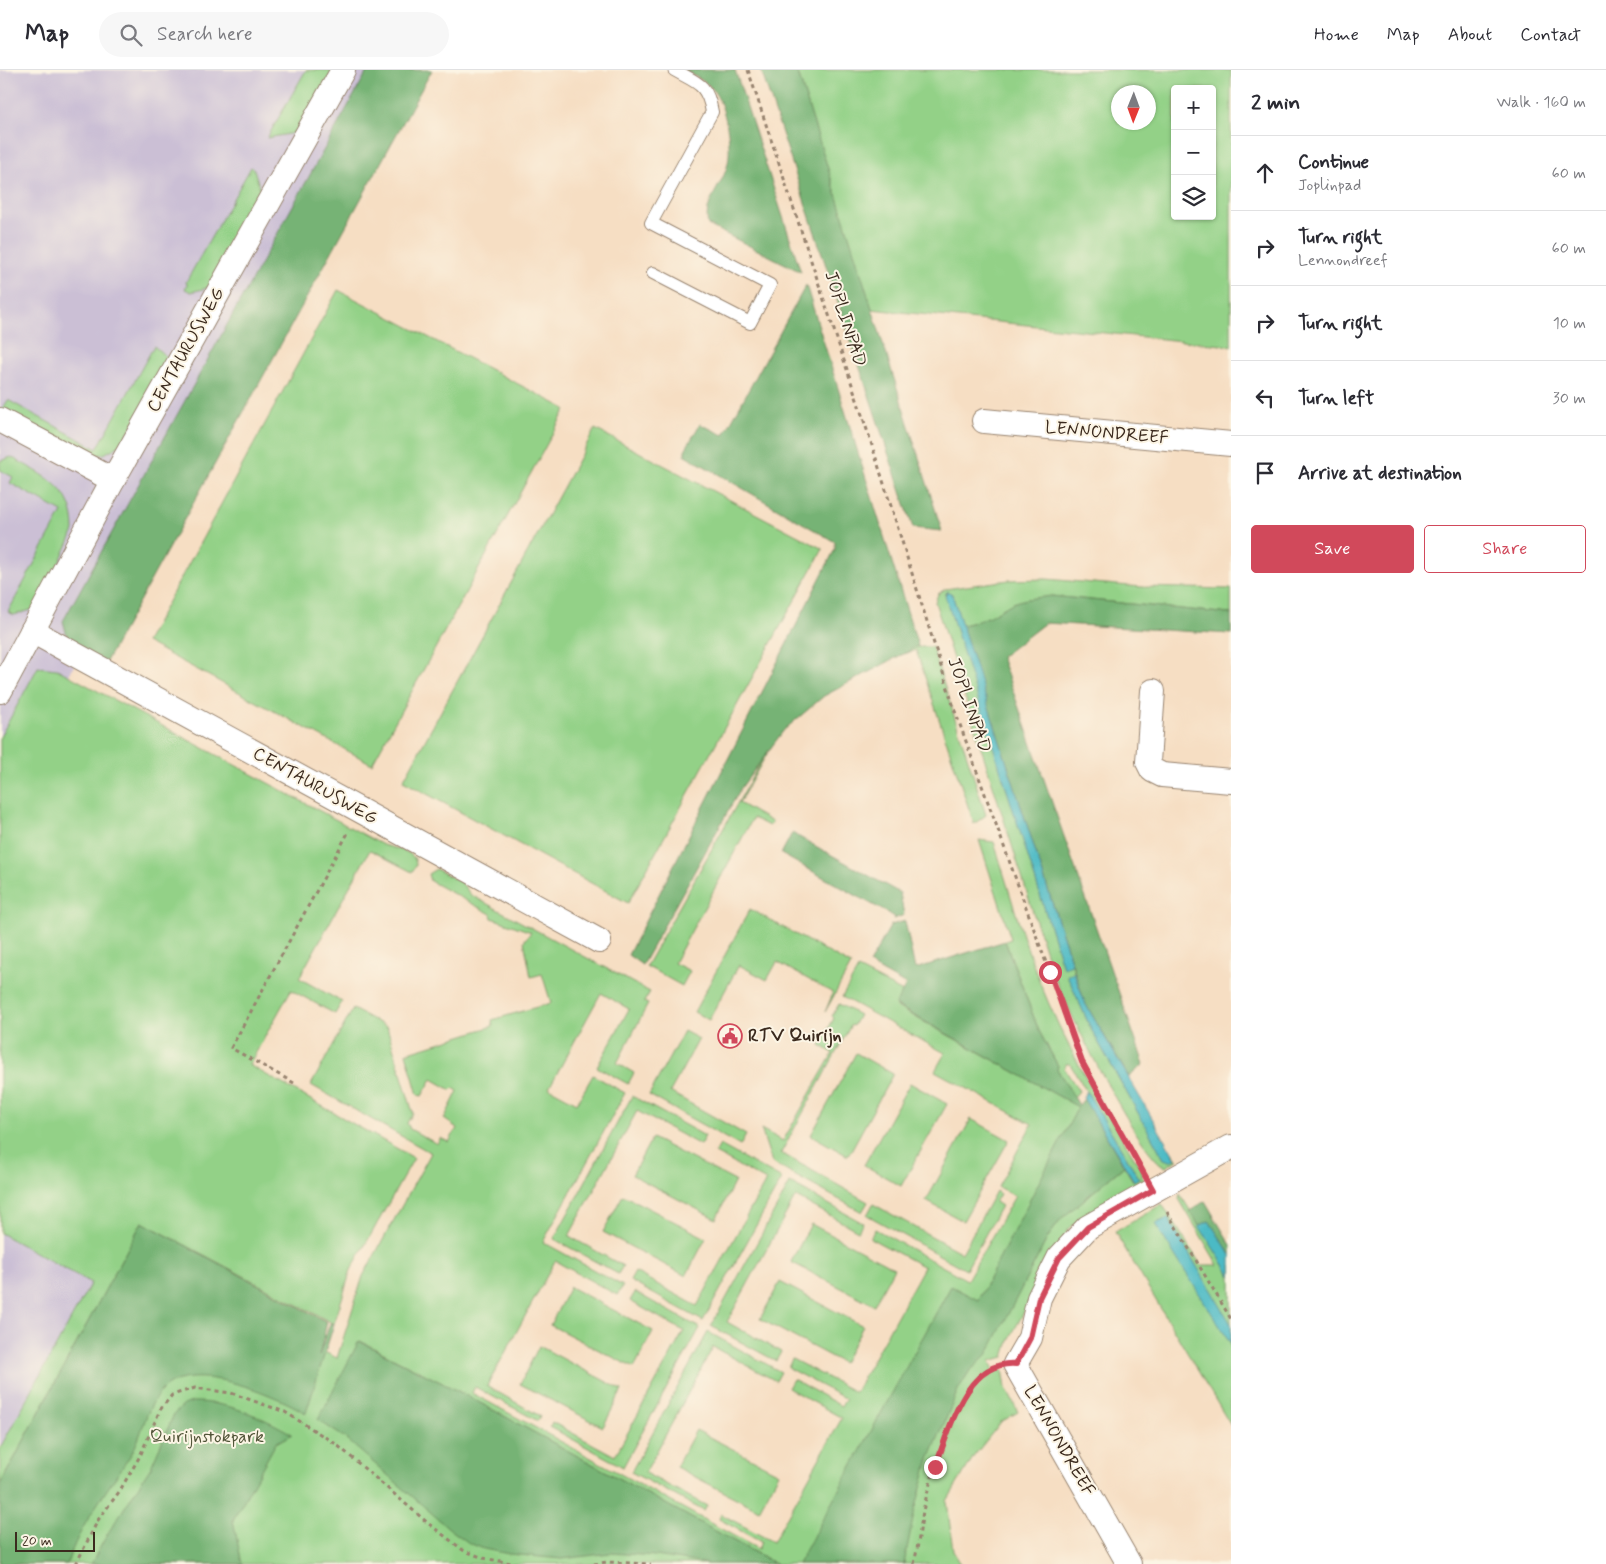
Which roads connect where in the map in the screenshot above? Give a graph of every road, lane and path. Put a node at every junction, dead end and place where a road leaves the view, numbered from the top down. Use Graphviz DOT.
graph roads {
  1 [pos="343,70"];
  2 [pos="674,70"];
  3 [pos="748,70"];
  4 [pos="653,273"];
  5 [pos="0,420"];
  6 [pos="984,421"];
  7 [pos="1231,444"];
  8 [pos="113,480"];
  9 [pos="32,631"];
  10 [pos="0,690"];
  11 [pos="1153,691"];
  12 [pos="1231,781"];
  13 [pos="360,810"];
  14 [pos="599,941"];
  15 [pos="294,1083"];
  16 [pos="1231,1147"];
  17 [pos="1153,1190"];
  18 [pos="1231,1319"];
  19 [pos="1016,1364"];
  20 [pos="76,1564"];
  21 [pos="516,1564"];
  22 [pos="594,1564"];
  23 [pos="651,1564"];
  24 [pos="914,1564"];
  25 [pos="1128,1564"];
  1 -- 8 [label="street, CENTAURUSWEG"];
  2 -- 4 [label="lane"];
  3 -- 17 [label="path, JOPLINPAD"];
  5 -- 8 [label="street"];
  6 -- 7 [label="street, LENNONDREEF"];
  8 -- 9 [label="street, CENTAURUSWEG"];
  9 -- 10 [label="street, CENTAURUSWEG"];
  9 -- 13 [label="street, CENTAURUSWEG"];
  11 -- 12 [label="street"];
  13 -- 14 [label="street, CENTAURUSWEG"];
  13 -- 15 [label="path"];
  16 -- 17 [label="street, LENNONDREEF"];
  17 -- 18 [label="path, JOPLINPAD"];
  17 -- 19 [label="street, LENNONDREEF"];
  19 -- 24 [label="path"];
  19 -- 25 [label="street, LENNONDREEF"];
  20 -- 21 [label="path"];
  22 -- 23 [label="path"];
}
